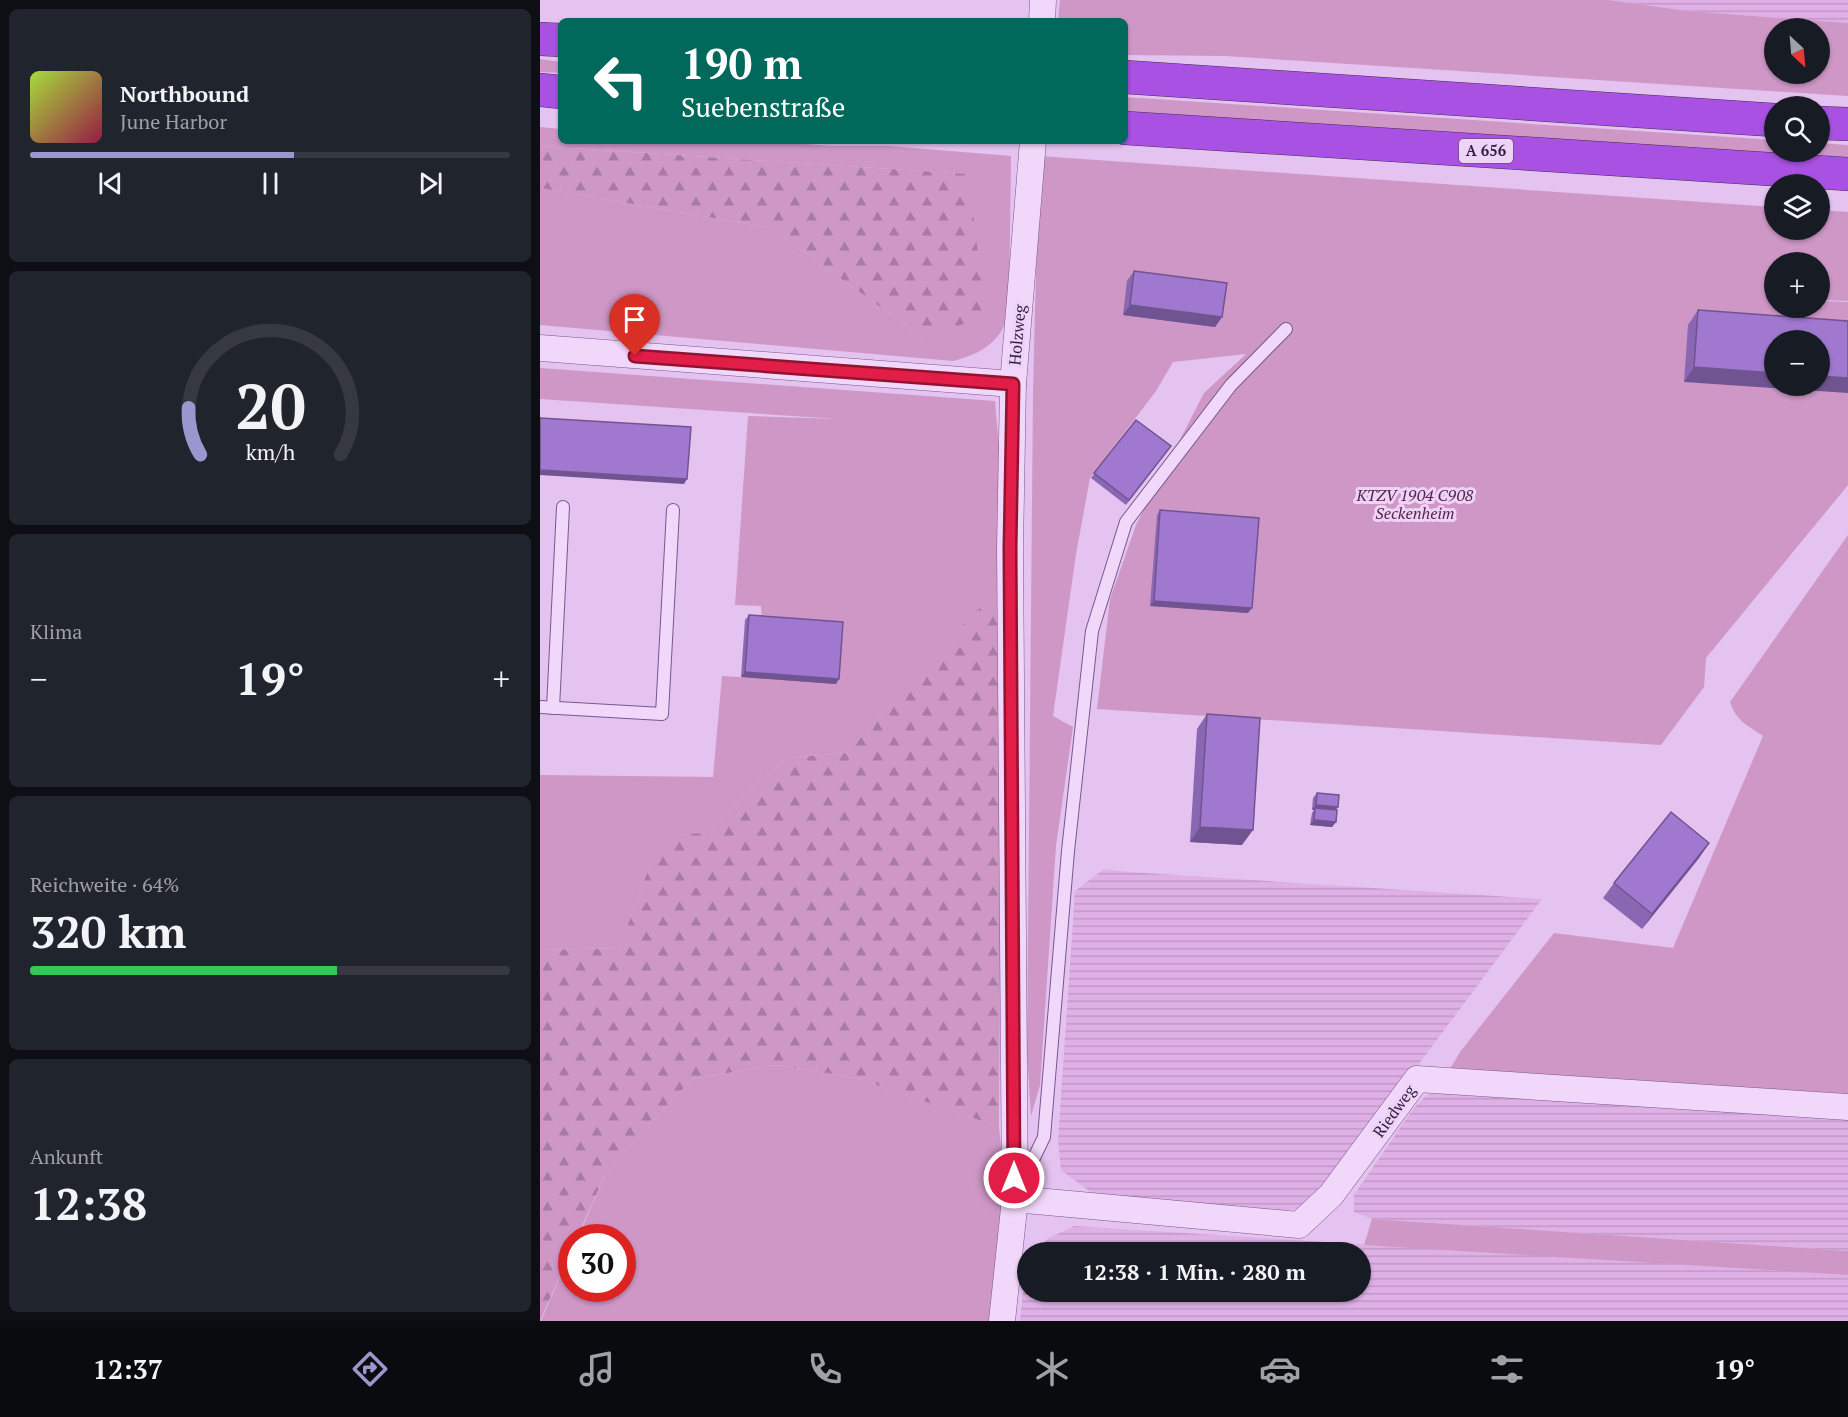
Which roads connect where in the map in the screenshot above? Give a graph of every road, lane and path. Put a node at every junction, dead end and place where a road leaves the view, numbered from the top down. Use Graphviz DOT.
graph roads {
  1 [pos="1043,0"];
  2 [pos="1042,18"];
  3 [pos="540,39"];
  4 [pos="558,40"];
  5 [pos="1128,77"];
  6 [pos="540,90"];
  7 [pos="558,92"];
  8 [pos="1764,119"];
  9 [pos="1830,123"];
  10 [pos="1848,124"];
  11 [pos="1128,128"];
  12 [pos="1033,144"];
  13 [pos="1848,174"];
  14 [pos="1286,329"];
  15 [pos="540,348"];
  16 [pos="1013,384"];
  17 [pos="563,507"];
  18 [pos="673,510"];
  19 [pos="540,707"];
  20 [pos="553,708"];
  21 [pos="1848,1107"];
  22 [pos="1015,1199"];
  23 [pos="1002,1321"];
  1 -- 2 [label="street"];
  3 -- 4 [label="highway"];
  5 -- 8 [label="highway"];
  6 -- 7 [label="highway"];
  9 -- 10 [label="highway"];
  11 -- 13 [label="highway, A 656"];
  12 -- 16 [label="street, Holzweg"];
  14 -- 22 [label="lane"];
  15 -- 16 [label="street"];
  16 -- 22 [label="street, Holzweg"];
  17 -- 20 [label="lane"];
  18 -- 20 [label="lane"];
  19 -- 20 [label="lane"];
  21 -- 22 [label="street, Riedweg"];
  22 -- 23 [label="street, Holzweg"];
}
